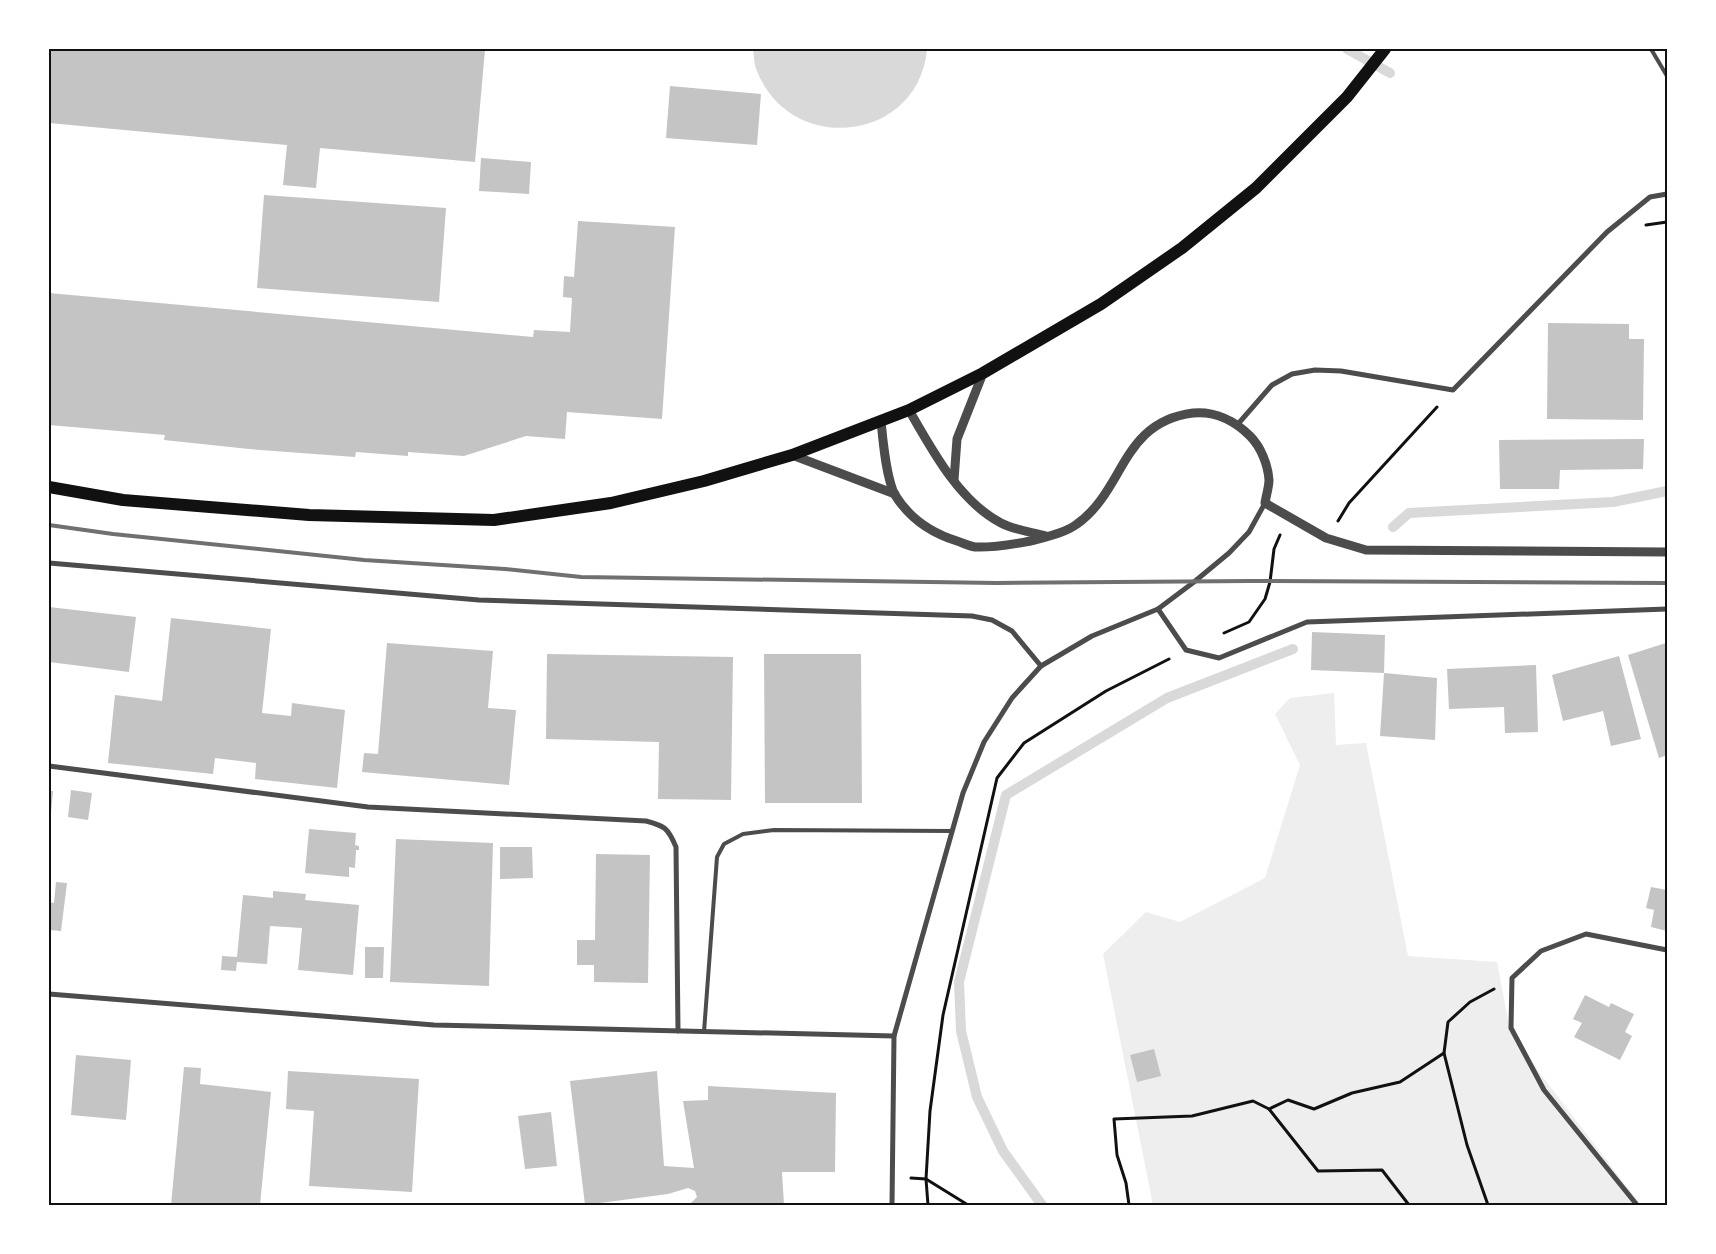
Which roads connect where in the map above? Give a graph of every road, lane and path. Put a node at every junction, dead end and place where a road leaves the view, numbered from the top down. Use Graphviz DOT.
graph roads {
  1 [pos="1385,49"];
  2 [pos="1651,49"];
  3 [pos="1667,76"];
  4 [pos="1667,194"];
  5 [pos="983,373"];
  6 [pos="1452,390"];
  7 [pos="909,410"];
  8 [pos="881,421"];
  9 [pos="1238,424"];
  10 [pos="792,455"];
  11 [pos="954,480"];
  12 [pos="49,487"];
  13 [pos="894,494"];
  14 [pos="1265,503"];
  15 [pos="1288,516"];
  16 [pos="1049,537"];
  17 [pos="1326,538"];
  18 [pos="1667,552"];
  19 [pos="49,563"];
  20 [pos="1158,609"];
  21 [pos="1667,609"];
  22 [pos="1222,634"];
  23 [pos="1186,650"];
  24 [pos="1041,666"];
  25 [pos="49,766"];
  26 [pos="952,831"];
  27 [pos="1667,950"];
  28 [pos="1512,978"];
  29 [pos="49,994"];
  30 [pos="678,1031"];
  31 [pos="704,1032"];
  32 [pos="894,1036"];
  33 [pos="1444,1053"];
  34 [pos="1269,1109"];
  35 [pos="926,1179"];
  36 [pos="892,1205"];
  37 [pos="928,1205"];
  38 [pos="968,1205"];
  39 [pos="1129,1205"];
  40 [pos="1409,1205"];
  41 [pos="1488,1205"];
  42 [pos="1638,1205"];
  1 -- 5 [label="main road"];
  2 -- 3 [label="lane"];
  4 -- 6 [label="street"];
  5 -- 7 [label="main road"];
  5 -- 11 [label="street"];
  6 -- 9 [label="street"];
  6 -- 17 [label="path"];
  7 -- 8 [label="main road"];
  7 -- 11 [label="street"];
  8 -- 10 [label="main road"];
  8 -- 13 [label="street"];
  9 -- 14 [label="street"];
  9 -- 16 [label="street"];
  10 -- 12 [label="main road"];
  10 -- 13 [label="street"];
  11 -- 16 [label="street"];
  13 -- 16 [label="street"];
  14 -- 15 [label="street"];
  14 -- 20 [label="street"];
  15 -- 17 [label="street"];
  15 -- 22 [label="path"];
  17 -- 18 [label="street"];
  19 -- 24 [label="street"];
  20 -- 23 [label="street"];
  20 -- 24 [label="street"];
  21 -- 23 [label="street"];
  23 -- 35 [label="path"];
  24 -- 26 [label="street"];
  25 -- 30 [label="street"];
  26 -- 31 [label="lane"];
  26 -- 32 [label="street"];
  27 -- 28 [label="street"];
  28 -- 33 [label="path"];
  28 -- 42 [label="street"];
  29 -- 30 [label="street"];
  30 -- 31 [label="street"];
  31 -- 32 [label="street"];
  32 -- 36 [label="street"];
  33 -- 34 [label="path"];
  33 -- 41 [label="path"];
  34 -- 39 [label="path"];
  34 -- 40 [label="path"];
  35 -- 37 [label="path"];
  35 -- 38 [label="path"];
}
